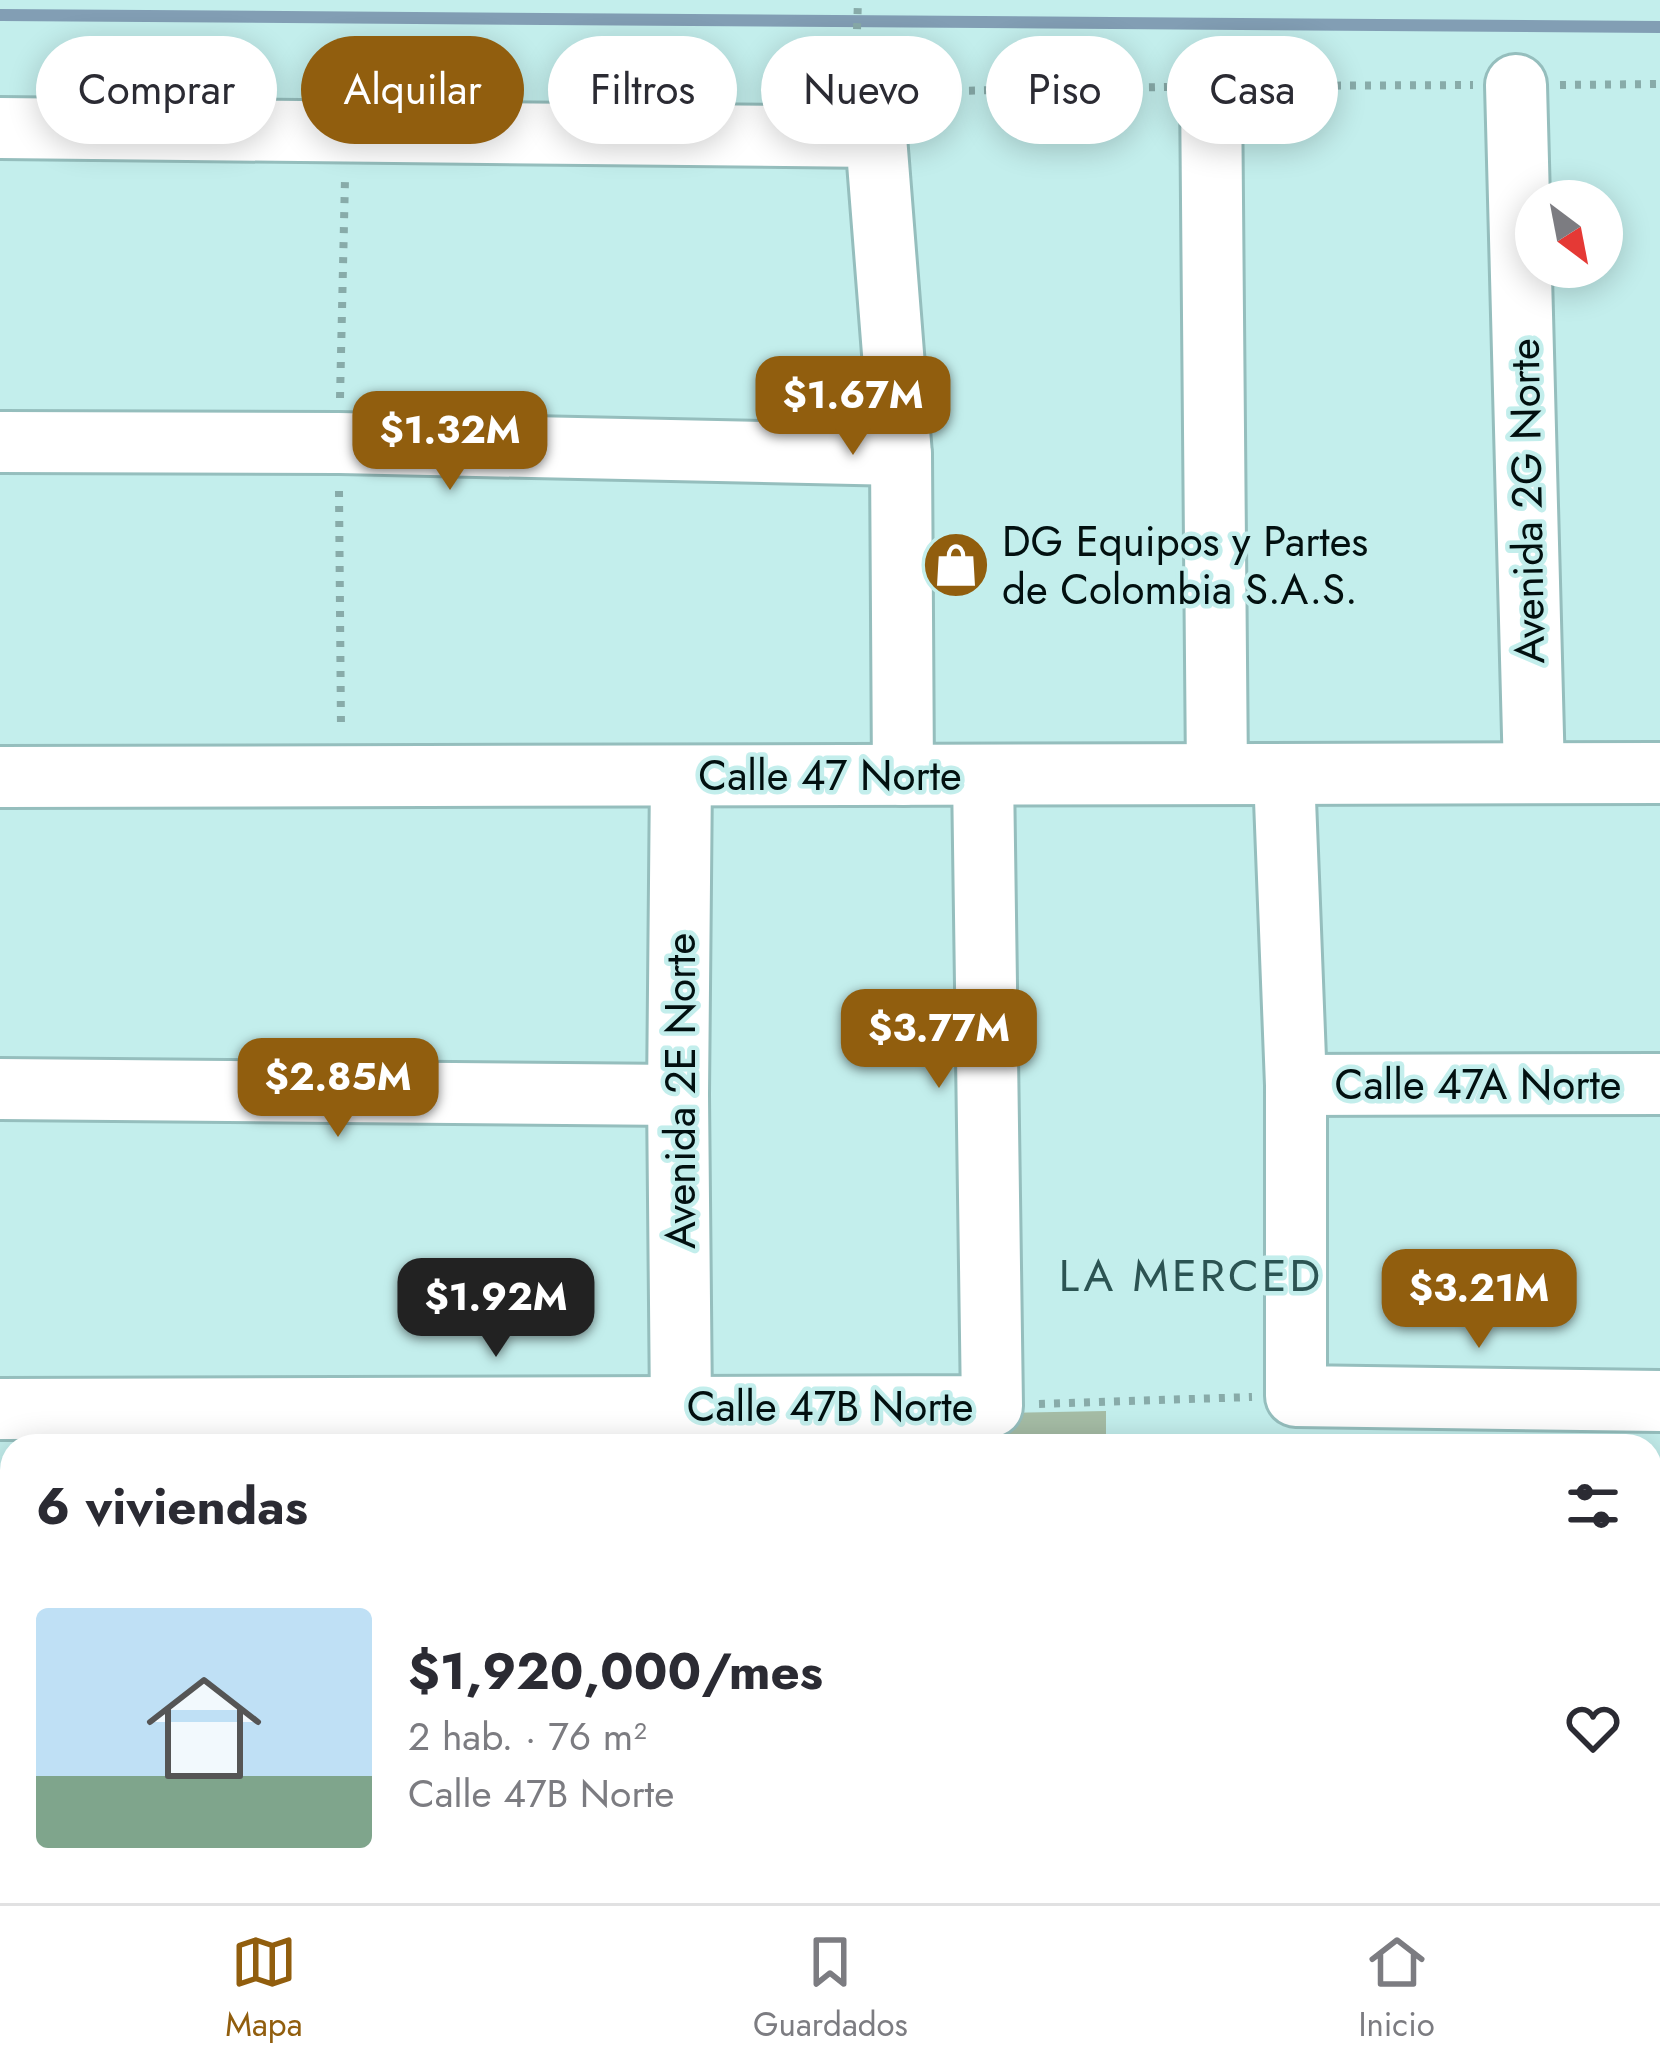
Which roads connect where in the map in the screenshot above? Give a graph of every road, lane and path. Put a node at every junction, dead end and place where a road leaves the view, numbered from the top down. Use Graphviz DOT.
graph roads {
  1 [pos="857,1"];
  2 [pos="856,36"];
  3 [pos="1516,85"];
  4 [pos="0,128"];
  5 [pos="1211,144"];
  6 [pos="0,442"];
  7 [pos="901,454"];
  8 [pos="1534,773"];
  9 [pos="1660,773"];
  10 [pos="1217,774"];
  11 [pos="1284,774"];
  12 [pos="903,775"];
  13 [pos="983,775"];
  14 [pos="682,776"];
  15 [pos="0,777"];
  16 [pos="1296,1084"];
  17 [pos="1660,1084"];
  18 [pos="0,1090"];
  19 [pos="678,1095"];
  20 [pos="1296,1396"];
  21 [pos="1660,1401"];
  22 [pos="992,1406"];
  23 [pos="681,1407"];
  24 [pos="0,1409"];
  25 [pos="774,1427"];
  1 -- 2 [label="path"];
  3 -- 8 [label="street, Avenida 2G Norte"];
  4 -- 7 [label="street"];
  5 -- 10 [label="street"];
  6 -- 7 [label="street"];
  7 -- 12 [label="street"];
  8 -- 9 [label="street, Calle 47 Norte"];
  8 -- 11 [label="street, Calle 47 Norte"];
  10 -- 11 [label="street, Calle 47 Norte"];
  10 -- 13 [label="street, Calle 47 Norte"];
  11 -- 16 [label="street"];
  12 -- 13 [label="street, Calle 47 Norte"];
  12 -- 14 [label="street, Calle 47 Norte"];
  13 -- 22 [label="street"];
  14 -- 15 [label="street, Calle 47 Norte"];
  14 -- 19 [label="street, Avenida 2E Norte"];
  16 -- 17 [label="street, Calle 47A Norte"];
  16 -- 20 [label="street"];
  18 -- 19 [label="street"];
  19 -- 23 [label="street, Avenida 2E Norte"];
  20 -- 21 [label="street"];
  20 -- 22 [label="path, Calle 47B Norte"];
  22 -- 25 [label="street, Calle 47B Norte"];
  23 -- 24 [label="street, Calle 47B Norte"];
  23 -- 25 [label="street, Calle 47B Norte"];
}
